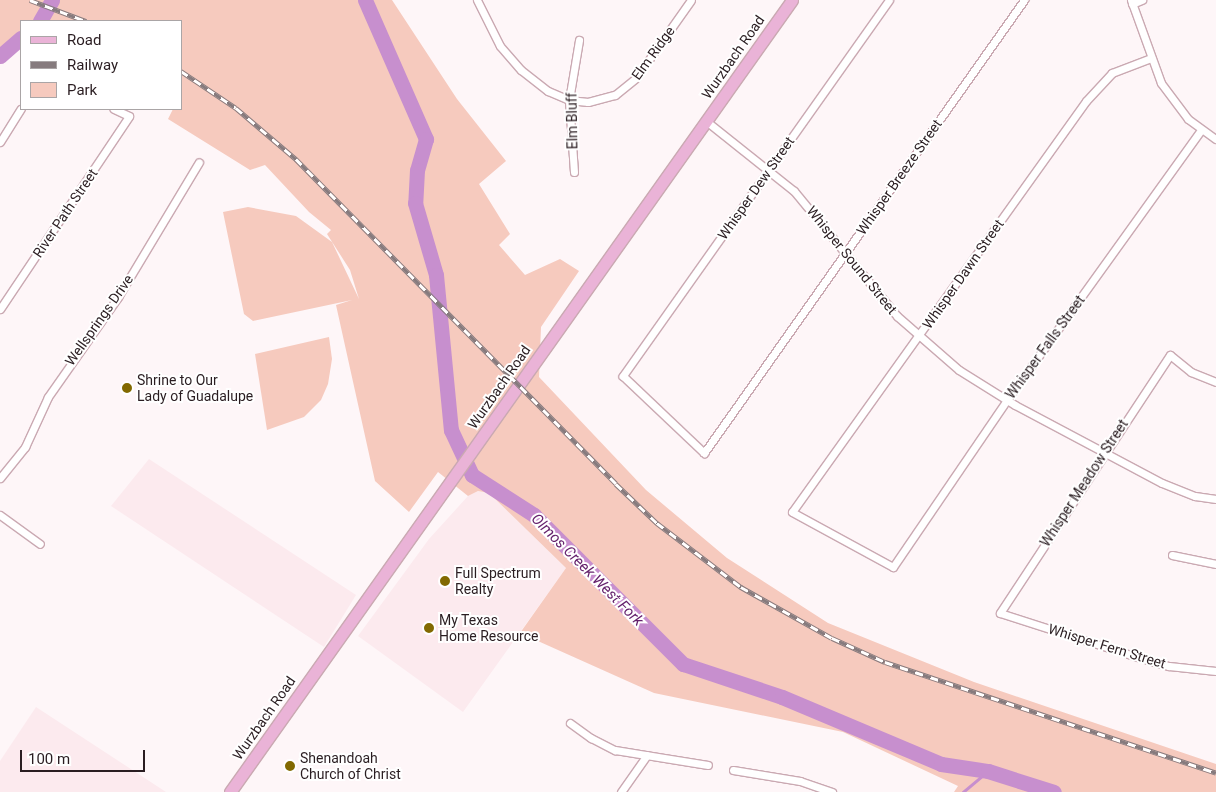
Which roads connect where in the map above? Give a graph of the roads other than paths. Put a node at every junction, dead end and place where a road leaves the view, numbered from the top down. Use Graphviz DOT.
graph roads {
  1 [pos="477,0"];
  2 [pos="691,0"];
  3 [pos="792,0"];
  4 [pos="889,0"];
  5 [pos="1024,0"];
  6 [pos="1142,0"];
  7 [pos="1132,2"];
  8 [pos="579,40"];
  9 [pos="1151,58"];
  10 [pos="569,100"];
  11 [pos="20,110"];
  12 [pos="116,110"];
  13 [pos="706,121"];
  14 [pos="1201,130"];
  15 [pos="1216,139"];
  16 [pos="0,142"];
  17 [pos="199,162"];
  18 [pos="770,169"];
  19 [pos="574,172"];
  20 [pos="845,254"];
  21 [pos="0,309"];
  22 [pos="920,334"];
  23 [pos="1216,382"];
  24 [pos="1007,400"];
  25 [pos="1104,451"];
  26 [pos="704,453"];
  27 [pos="0,478"];
  28 [pos="1216,500"];
  29 [pos="0,515"];
  30 [pos="40,544"];
  31 [pos="1172,555"];
  32 [pos="1216,564"];
  33 [pos="893,567"];
  34 [pos="1000,613"];
  35 [pos="1216,671"];
  36 [pos="570,723"];
  37 [pos="647,755"];
  38 [pos="708,766"];
  39 [pos="733,770"];
  40 [pos="230,792"];
  41 [pos="620,792"];
  42 [pos="832,792"];
  1 -- 10 [label="street, Elm Ridge"];
  2 -- 10 [label="street, Elm Ridge"];
  3 -- 13 [label="main road, Wurzbach Road"];
  4 -- 18 [label="street, Whisper Dew Street"];
  5 -- 20 [label="street, Whisper Breeze Street"];
  6 -- 7 [label="street"];
  7 -- 9 [label="street"];
  8 -- 10 [label="street, Elm Bluff"];
  9 -- 14 [label="street"];
  9 -- 22 [label="street, Whisper Dawn Street"];
  10 -- 19 [label="street, Elm Bluff"];
  11 -- 16 [label="street"];
  12 -- 21 [label="street, River Path Street"];
  13 -- 18 [label="street, Whisper Sound Street"];
  13 -- 40 [label="main road, Wurzbach Road"];
  14 -- 15 [label="street"];
  14 -- 24 [label="street, Whisper Falls Street"];
  17 -- 27 [label="street, Wellsprings Drive"];
  18 -- 20 [label="street, Whisper Sound Street"];
  18 -- 26 [label="street, Whisper Dew Street"];
  20 -- 22 [label="street, Whisper Sound Street"];
  20 -- 26 [label="street, Whisper Breeze Street"];
  22 -- 24 [label="street, Whisper Sound Street"];
  22 -- 33 [label="street, Whisper Dawn Street"];
  23 -- 25 [label="street, Whisper Meadow Street"];
  24 -- 25 [label="street, Whisper Sound Street"];
  24 -- 33 [label="street, Whisper Falls Street"];
  25 -- 28 [label="street, Whisper Sound Street"];
  25 -- 34 [label="street, Whisper Meadow Street"];
  29 -- 30 [label="street"];
  31 -- 32 [label="street"];
  34 -- 35 [label="street, Whisper Fern Street"];
  36 -- 37 [label="street"];
  37 -- 38 [label="street"];
  37 -- 41 [label="street"];
  39 -- 42 [label="street"];
}
